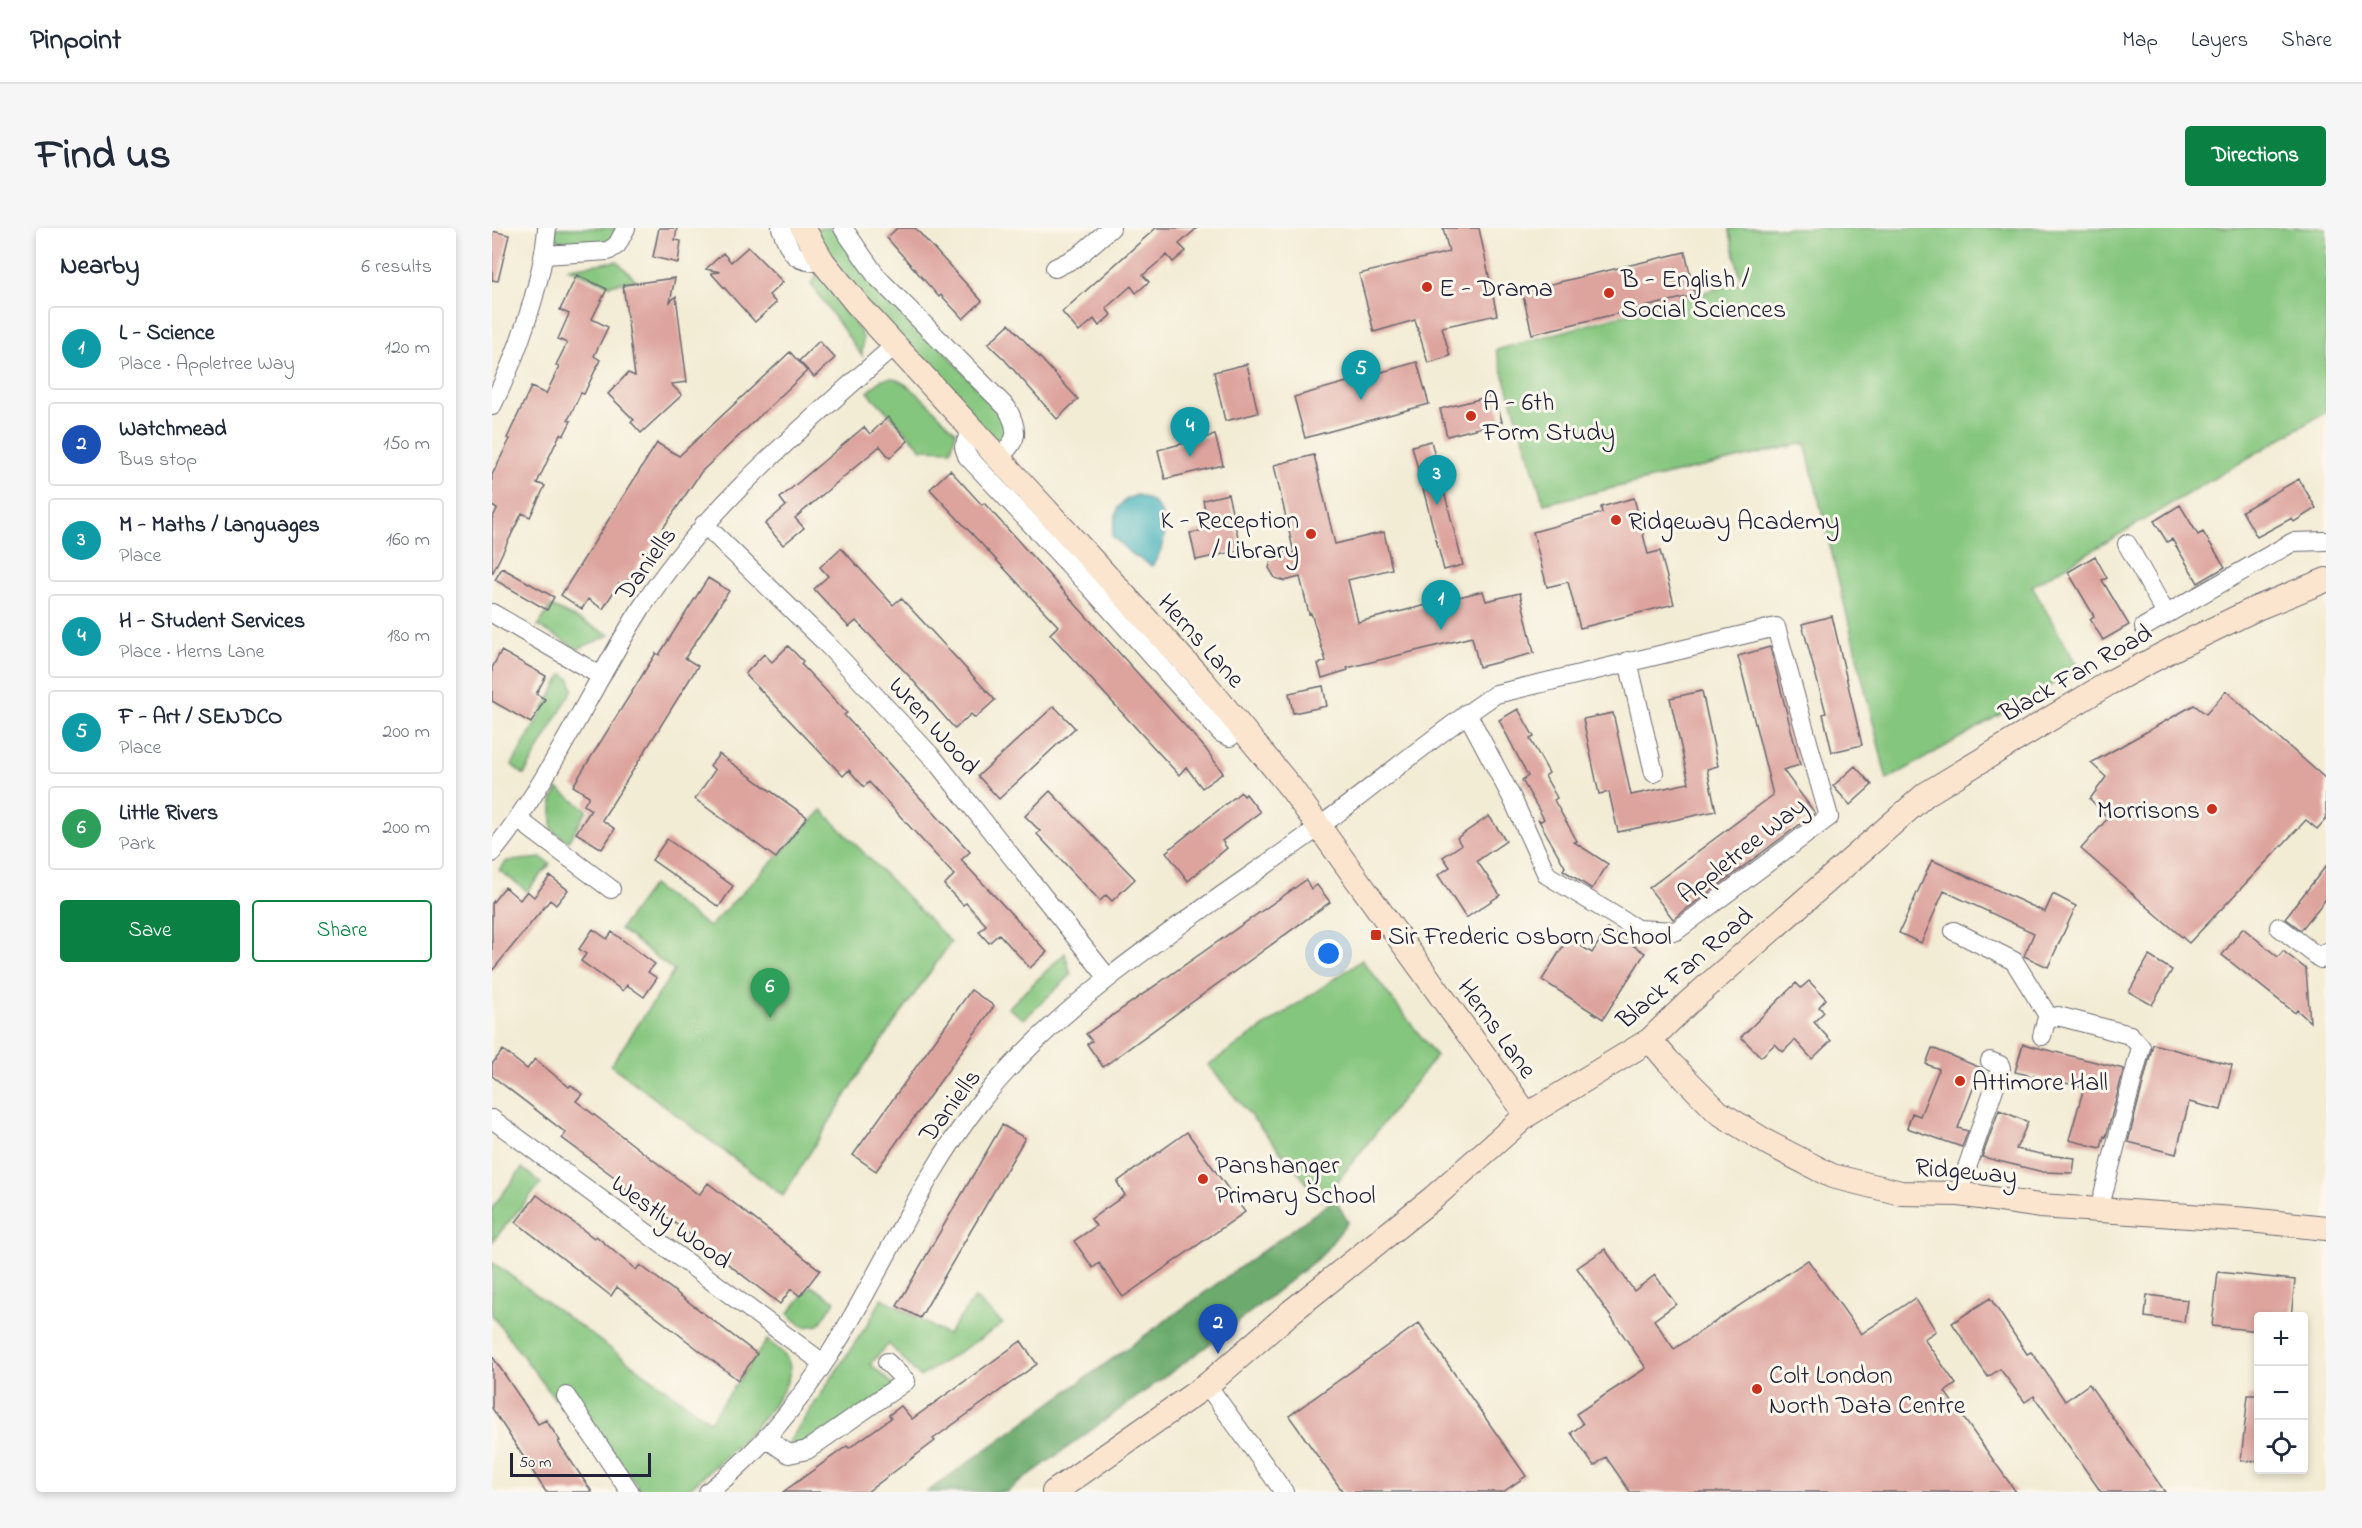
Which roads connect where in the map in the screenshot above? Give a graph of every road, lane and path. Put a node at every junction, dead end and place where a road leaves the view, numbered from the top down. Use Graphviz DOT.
graph roads {
  1 [pos="547,228"];
  2 [pos="626,228"];
  3 [pos="780,228"];
  4 [pos="803,228"];
  5 [pos="843,228"];
  6 [pos="1111,228"];
  7 [pos="545,255"];
  8 [pos="823,262"];
  9 [pos="1055,267"];
  10 [pos="894,346"];
  11 [pos="492,406"];
  12 [pos="970,430"];
  13 [pos="998,458"];
  14 [pos="704,524"];
  15 [pos="2326,541"];
  16 [pos="2127,544"];
  17 [pos="2326,579"];
  18 [pos="492,613"];
  19 [pos="2166,614"];
  20 [pos="2144,627"];
  21 [pos="1628,661"];
  22 [pos="601,676"];
  23 [pos="1467,713"];
  24 [pos="1242,728"];
  25 [pos="1654,773"];
  26 [pos="519,820"];
  27 [pos="1319,828"];
  28 [pos="492,853"];
  29 [pos="610,889"];
  30 [pos="2279,927"];
  31 [pos="1954,931"];
  32 [pos="2326,952"];
  33 [pos="1108,978"];
  34 [pos="2050,1019"];
  35 [pos="2042,1036"];
  36 [pos="1650,1040"];
  37 [pos="1990,1061"];
  38 [pos="1527,1115"];
  39 [pos="492,1119"];
  40 [pos="1958,1194"];
  41 [pos="2099,1210"];
  42 [pos="2326,1228"];
  43 [pos="887,1362"];
  44 [pos="823,1364"];
  45 [pos="1207,1385"];
  46 [pos="566,1396"];
  47 [pos="767,1439"];
  48 [pos="630,1492"];
  49 [pos="708,1492"];
  50 [pos="1054,1492"];
  51 [pos="1284,1492"];
  1 -- 7 [label="street"];
  2 -- 7 [label="street"];
  3 -- 8 [label="street"];
  4 -- 8 [label="street, Herns Lane"];
  5 -- 13 [label="street"];
  6 -- 9 [label="street"];
  7 -- 11 [label="street"];
  8 -- 10 [label="street, Herns Lane"];
  10 -- 12 [label="street, Herns Lane"];
  10 -- 14 [label="street, Daniells"];
  12 -- 13 [label="street, Herns Lane"];
  12 -- 24 [label="street"];
  13 -- 24 [label="street, Herns Lane"];
  14 -- 22 [label="street, Daniells"];
  14 -- 33 [label="street, Wren Wood"];
  15 -- 19 [label="street"];
  16 -- 19 [label="street"];
  17 -- 36 [label="street, Black Fan Road"];
  18 -- 22 [label="street"];
  19 -- 20 [label="street"];
  21 -- 23 [label="street, Appletree Way"];
  21 -- 23 [label="street, Appletree Way"];
  21 -- 25 [label="street"];
  22 -- 26 [label="street, Daniells"];
  23 -- 27 [label="street, Appletree Way"];
  24 -- 27 [label="street, Herns Lane"];
  26 -- 28 [label="street, Daniells"];
  26 -- 29 [label="street"];
  27 -- 33 [label="street, Daniells"];
  27 -- 38 [label="street, Herns Lane"];
  30 -- 32 [label="street"];
  31 -- 34 [label="street"];
  33 -- 44 [label="street, Daniells"];
  34 -- 35 [label="street"];
  34 -- 41 [label="street"];
  36 -- 38 [label="street, Black Fan Road"];
  36 -- 40 [label="street, Ridgeway"];
  37 -- 40 [label="street"];
  38 -- 45 [label="street, Black Fan Road"];
  39 -- 44 [label="street, Westly Wood"];
  40 -- 41 [label="street, Ridgeway"];
  41 -- 42 [label="street, Ridgeway"];
  43 -- 47 [label="street"];
  44 -- 47 [label="street, Daniells"];
  45 -- 50 [label="street, Black Fan Road"];
  45 -- 51 [label="street"];
  46 -- 48 [label="street"];
  47 -- 49 [label="street, Daniells"];
}
